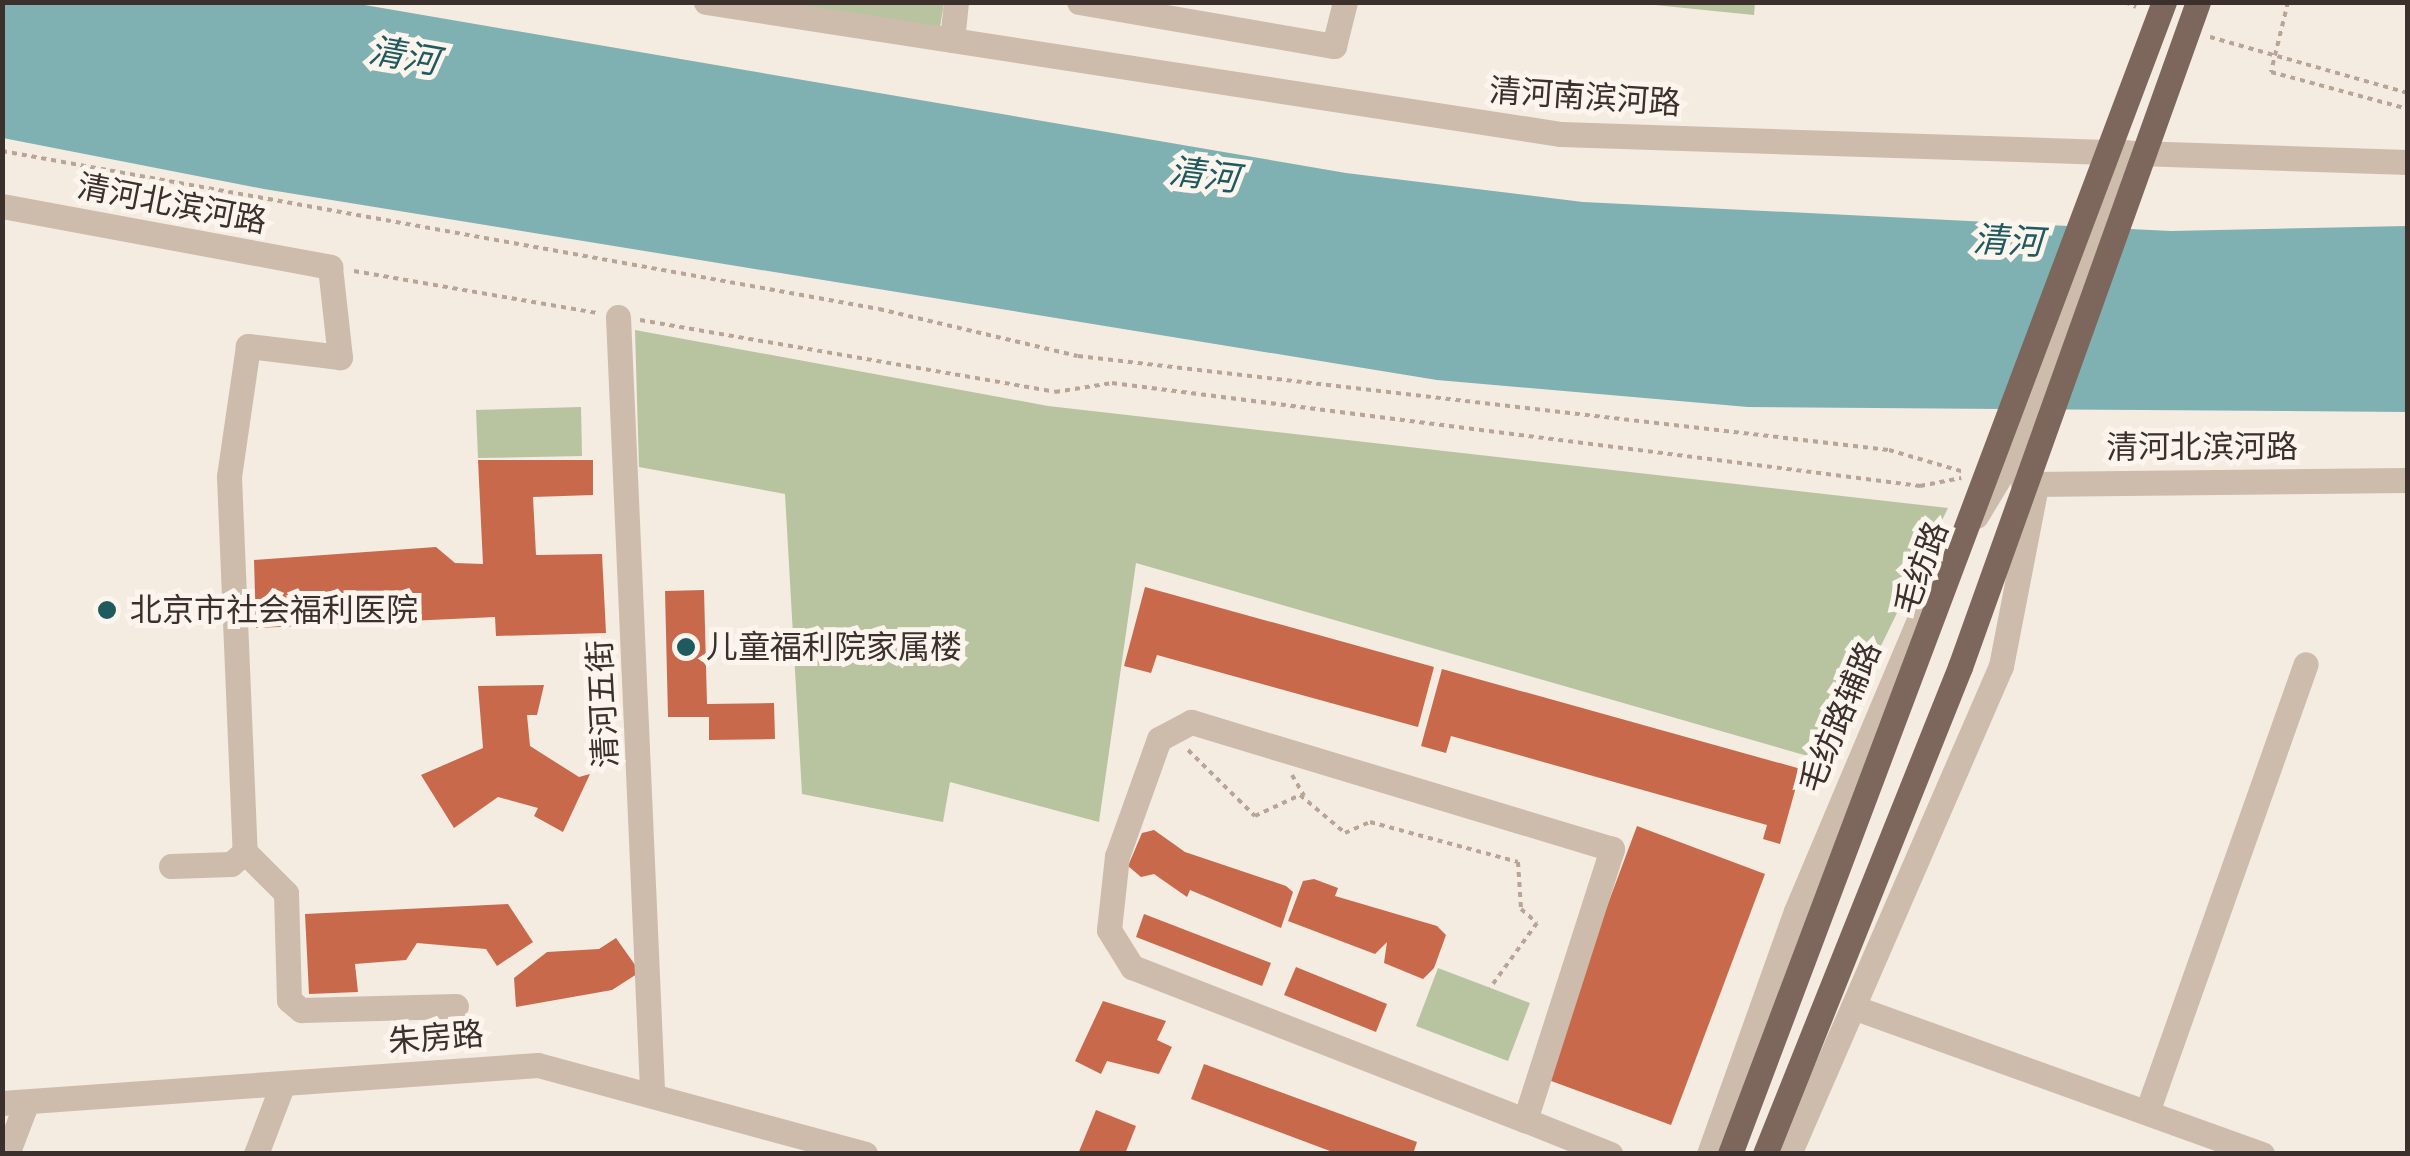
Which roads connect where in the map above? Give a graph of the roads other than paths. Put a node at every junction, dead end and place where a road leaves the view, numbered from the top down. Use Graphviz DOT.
graph roads {
  1 [pos="706,2"];
  2 [pos="956,2"];
  3 [pos="1079,2"];
  4 [pos="1345,2"];
  5 [pos="2164,2"];
  6 [pos="2198,2"];
  7 [pos="952,40"];
  8 [pos="2127,152"];
  9 [pos="2408,162"];
  10 [pos="2,206"];
  11 [pos="618,317"];
  12 [pos="2408,480"];
  13 [pos="1998,482"];
  14 [pos="2036,486"];
  15 [pos="2306,664"];
  16 [pos="245,852"];
  17 [pos="171,866"];
  18 [pos="456,1006"];
  19 [pos="1853,1006"];
  20 [pos="282,1086"];
  21 [pos="652,1089"];
  22 [pos="14,1103"];
  23 [pos="2147,1112"];
  24 [pos="1524,1120"];
  25 [pos="6,1154"];
  26 [pos="256,1154"];
  27 [pos="865,1154"];
  28 [pos="1610,1154"];
  29 [pos="1709,1154"];
  30 [pos="1730,1154"];
  31 [pos="1765,1154"];
  32 [pos="1788,1154"];
  33 [pos="2262,1154"];
  1 -- 7 [label="street, 清河南滨河路"];
  2 -- 7 [label="street"];
  3 -- 4 [label="street"];
  5 -- 30 [label="main road, 毛纺路, bridge"];
  6 -- 31 [label="main road, bridge"];
  7 -- 8 [label="street, 清河南滨河路"];
  8 -- 9 [label="street, 清河南滨河路"];
  8 -- 13 [label="street, 毛纺路辅路"];
  10 -- 16 [label="street, 清河北滨河路"];
  11 -- 21 [label="street, 清河五街"];
  12 -- 14 [label="street, 清河北滨河路"];
  13 -- 14 [label="street, 清河北滨河路"];
  13 -- 29 [label="street, 毛纺路辅路"];
  14 -- 19 [label="street"];
  15 -- 23 [label="street"];
  16 -- 17 [label="street"];
  16 -- 18 [label="street"];
  19 -- 23 [label="street"];
  19 -- 32 [label="street"];
  20 -- 21 [label="street, 朱房路"];
  20 -- 22 [label="street, 朱房路"];
  20 -- 26 [label="street"];
  21 -- 27 [label="street, 朱房路"];
  22 -- 25 [label="street"];
  23 -- 33 [label="street"];
  24 -- 24 [label="street"];
  24 -- 28 [label="street"];
}
